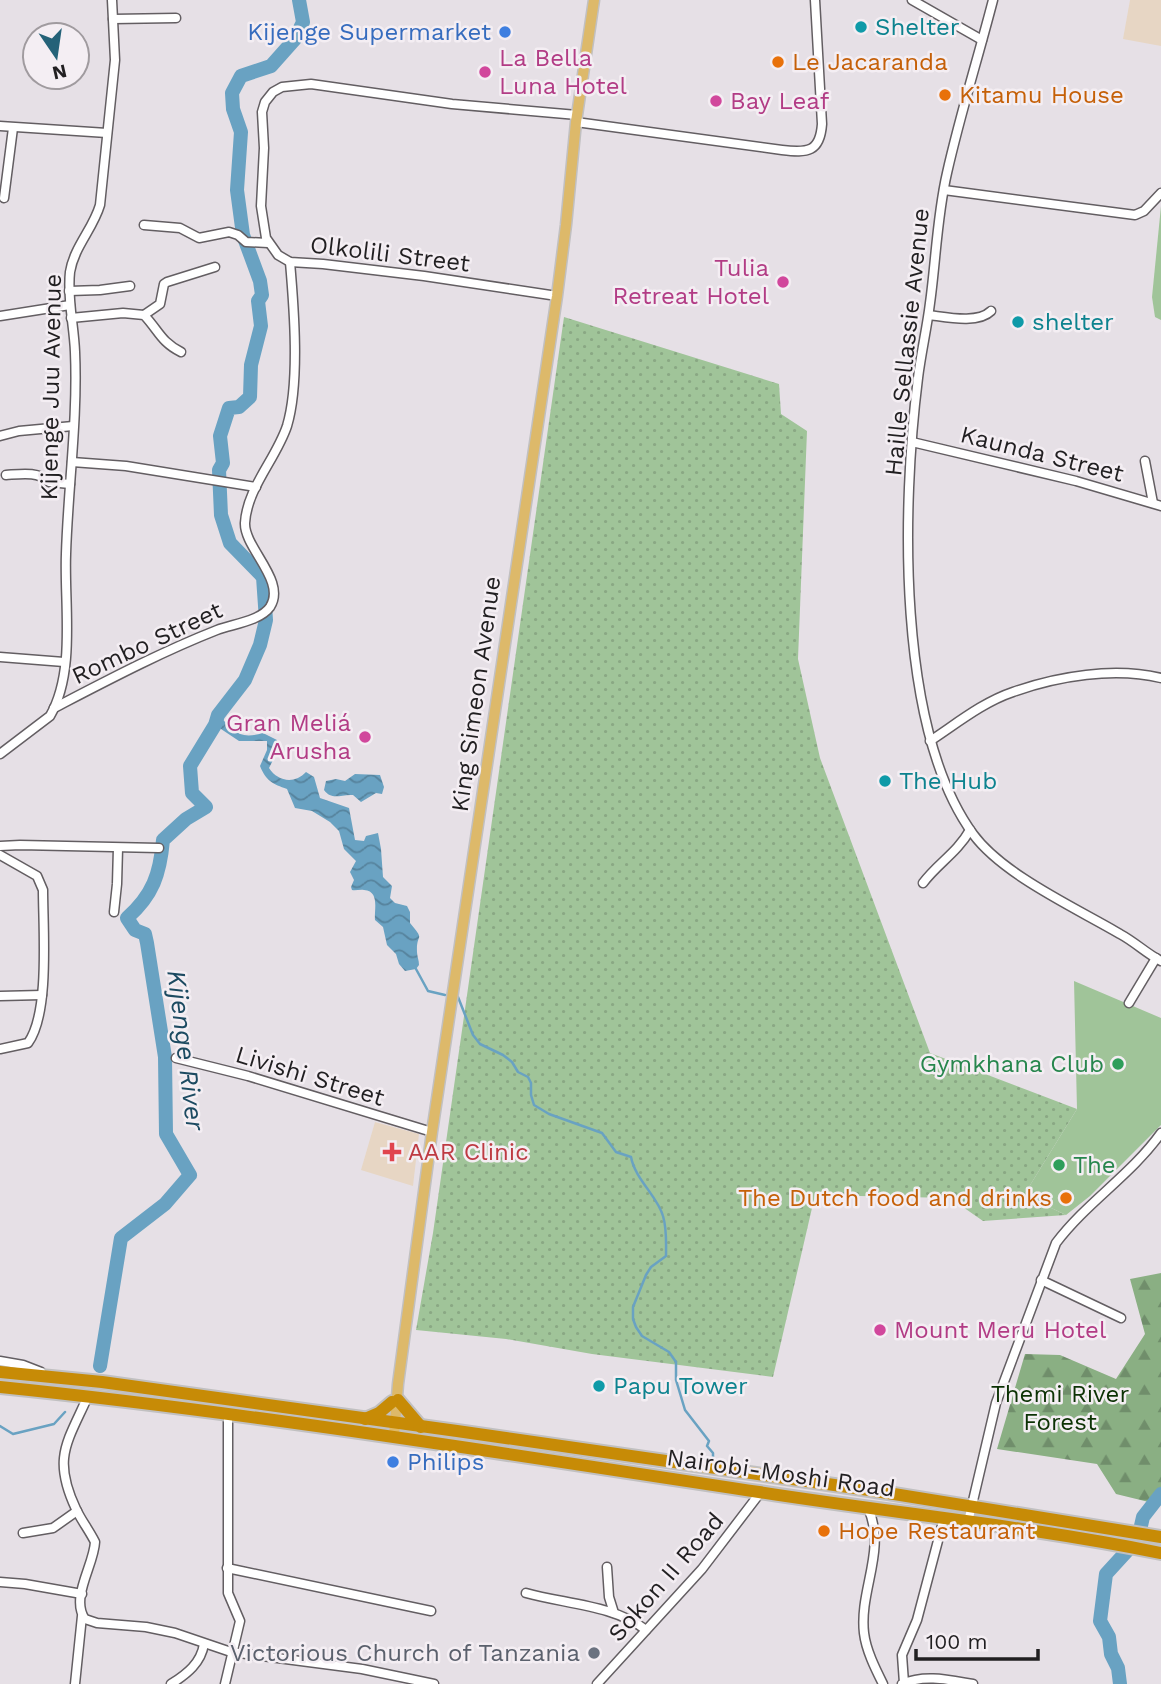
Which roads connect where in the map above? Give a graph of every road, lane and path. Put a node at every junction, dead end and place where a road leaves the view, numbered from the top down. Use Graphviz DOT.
graph roads {
  1 [pos="112,0"];
  2 [pos="594,0"];
  3 [pos="815,0"];
  4 [pos="912,0"];
  5 [pos="993,0"];
  6 [pos="176,18"];
  7 [pos="113,19"];
  8 [pos="982,40"];
  9 [pos="576,119"];
  10 [pos="0,126"];
  11 [pos="13,128"];
  12 [pos="107,133"];
  13 [pos="944,190"];
  14 [pos="1161,193"];
  15 [pos="4,198"];
  16 [pos="144,225"];
  17 [pos="266,243"];
  18 [pos="290,262"];
  19 [pos="215,267"];
  20 [pos="130,286"];
  21 [pos="69,291"];
  22 [pos="557,296"];
  23 [pos="70,305"];
  24 [pos="991,311"];
  25 [pos="144,315"];
  26 [pos="0,316"];
  27 [pos="929,316"];
  28 [pos="71,318"];
  29 [pos="181,352"];
  30 [pos="73,426"];
  31 [pos="0,436"];
  32 [pos="912,442"];
  33 [pos="1145,461"];
  34 [pos="72,462"];
  35 [pos="6,475"];
  36 [pos="71,484"];
  37 [pos="256,487"];
  38 [pos="1157,504"];
  39 [pos="0,657"];
  40 [pos="64,662"];
  41 [pos="1161,678"];
  42 [pos="54,708"];
  43 [pos="930,741"];
  44 [pos="0,754"];
  45 [pos="970,830"];
  46 [pos="0,846"];
  47 [pos="118,848"];
  48 [pos="159,848"];
  49 [pos="0,855"];
  50 [pos="923,883"];
  51 [pos="114,912"];
  52 [pos="1158,960"];
  53 [pos="42,995"];
  54 [pos="0,996"];
  55 [pos="1129,1003"];
  56 [pos="0,1049"];
  57 [pos="176,1058"];
  58 [pos="432,1132"];
  59 [pos="1161,1133"];
  60 [pos="1041,1280"];
  61 [pos="1121,1318"];
  62 [pos="0,1361"];
  63 [pos="0,1372"];
  64 [pos="55,1378"];
  65 [pos="0,1387"];
  66 [pos="88,1396"];
  67 [pos="396,1398"];
  68 [pos="228,1415"];
  69 [pos="346,1416"];
  70 [pos="364,1419"];
  71 [pos="421,1427"];
  72 [pos="390,1429"];
  73 [pos="343,1430"];
  74 [pos="760,1493"];
  75 [pos="972,1507"];
  76 [pos="868,1508"];
  77 [pos="77,1511"];
  78 [pos="944,1518"];
  79 [pos="968,1522"];
  80 [pos="23,1533"];
  81 [pos="1161,1537"];
  82 [pos="1161,1553"];
  83 [pos="607,1567"];
  84 [pos="227,1568"];
  85 [pos="0,1582"];
  86 [pos="82,1594"];
  87 [pos="526,1594"];
  88 [pos="431,1611"];
  89 [pos="614,1613"];
  90 [pos="82,1616"];
  91 [pos="646,1630"];
  92 [pos="204,1644"];
  93 [pos="231,1652"];
  94 [pos="75,1684"];
  95 [pos="171,1684"];
  96 [pos="225,1684"];
  97 [pos="434,1684"];
  98 [pos="597,1684"];
  99 [pos="883,1684"];
  100 [pos="903,1684"];
  101 [pos="973,1684"];
  1 -- 7 [label="street, Kijenge Juu Avenue"];
  2 -- 9 [label="main road, King Simeon Avenue"];
  3 -- 9 [label="street"];
  4 -- 8 [label="street"];
  5 -- 8 [label="street, Haille Sellassie Avenue"];
  6 -- 7 [label="street"];
  7 -- 12 [label="street, Kijenge Juu Avenue"];
  8 -- 13 [label="street, Haille Sellassie Avenue"];
  9 -- 17 [label="street"];
  9 -- 22 [label="main road, King Simeon Avenue"];
  10 -- 11 [label="street"];
  11 -- 12 [label="street"];
  11 -- 15 [label="street"];
  12 -- 21 [label="street, Kijenge Juu Avenue"];
  13 -- 14 [label="street"];
  13 -- 27 [label="street, Haille Sellassie Avenue"];
  16 -- 17 [label="street"];
  17 -- 18 [label="street, Olkolili Street"];
  18 -- 22 [label="street, Olkolili Street"];
  18 -- 37 [label="street"];
  19 -- 25 [label="street"];
  20 -- 21 [label="street"];
  21 -- 23 [label="street, Kijenge Juu Avenue"];
  22 -- 58 [label="main road, King Simeon Avenue"];
  23 -- 26 [label="street"];
  23 -- 28 [label="street, Kijenge Juu Avenue"];
  24 -- 27 [label="street"];
  25 -- 28 [label="street"];
  25 -- 29 [label="street"];
  27 -- 32 [label="street, Haille Sellassie Avenue"];
  28 -- 30 [label="street, Kijenge Juu Avenue"];
  30 -- 31 [label="street"];
  30 -- 34 [label="street, Kijenge Juu Avenue"];
  32 -- 38 [label="street, Kaunda Street"];
  32 -- 43 [label="street, Haille Sellassie Avenue"];
  33 -- 38 [label="street"];
  34 -- 36 [label="street, Kijenge Juu Avenue"];
  34 -- 37 [label="street"];
  35 -- 36 [label="street"];
  36 -- 40 [label="street, Kijenge Juu Avenue"];
  37 -- 42 [label="street, Rombo Street"];
  39 -- 40 [label="street"];
  40 -- 42 [label="street, Kijenge Juu Avenue"];
  41 -- 43 [label="street"];
  42 -- 44 [label="street"];
  43 -- 45 [label="street, Haille Sellassie Avenue"];
  45 -- 50 [label="street"];
  45 -- 52 [label="street, Haille Sellassie Avenue"];
  46 -- 47 [label="street"];
  47 -- 48 [label="street"];
  47 -- 51 [label="street"];
  49 -- 53 [label="street"];
  52 -- 55 [label="street"];
  53 -- 54 [label="street"];
  53 -- 56 [label="street"];
  57 -- 58 [label="street, Livishi Street"];
  58 -- 67 [label="main road, King Simeon Avenue"];
  59 -- 60 [label="street"];
  60 -- 61 [label="street"];
  60 -- 75 [label="street"];
  62 -- 64 [label="street"];
  63 -- 64 [label="highway"];
  64 -- 69 [label="highway"];
  65 -- 66 [label="highway"];
  66 -- 68 [label="highway"];
  66 -- 77 [label="street"];
  67 -- 70 [label="highway"];
  67 -- 71 [label="highway"];
  67 -- 72 [label="main road, King Simeon Avenue"];
  68 -- 73 [label="highway"];
  68 -- 84 [label="street"];
  69 -- 70 [label="highway"];
  69 -- 73 [label="highway"];
  70 -- 72 [label="highway"];
  71 -- 72 [label="highway, Nairobi-Moshi Road"];
  71 -- 75 [label="highway, Nairobi-Moshi Road"];
  72 -- 73 [label="highway"];
  72 -- 74 [label="highway, Nairobi-Moshi Road"];
  74 -- 76 [label="highway, Nairobi-Moshi Road"];
  74 -- 91 [label="street, Sokon II Road"];
  75 -- 79 [label="street"];
  75 -- 81 [label="highway, Nairobi-Moshi Road"];
  76 -- 78 [label="highway, Nairobi-Moshi Road"];
  76 -- 99 [label="street"];
  77 -- 80 [label="street"];
  77 -- 86 [label="street"];
  78 -- 79 [label="highway, Nairobi-Moshi Road"];
  78 -- 100 [label="street"];
  79 -- 82 [label="highway, Nairobi-Moshi Road"];
  83 -- 89 [label="street"];
  84 -- 88 [label="street"];
  84 -- 93 [label="street"];
  85 -- 86 [label="street"];
  86 -- 90 [label="street"];
  87 -- 89 [label="street"];
  89 -- 91 [label="street"];
  90 -- 92 [label="street"];
  90 -- 94 [label="street"];
  91 -- 98 [label="street, Sokon II Road"];
  92 -- 93 [label="street"];
  92 -- 95 [label="street"];
  93 -- 96 [label="street"];
  93 -- 97 [label="street"];
  100 -- 101 [label="street"];
}
